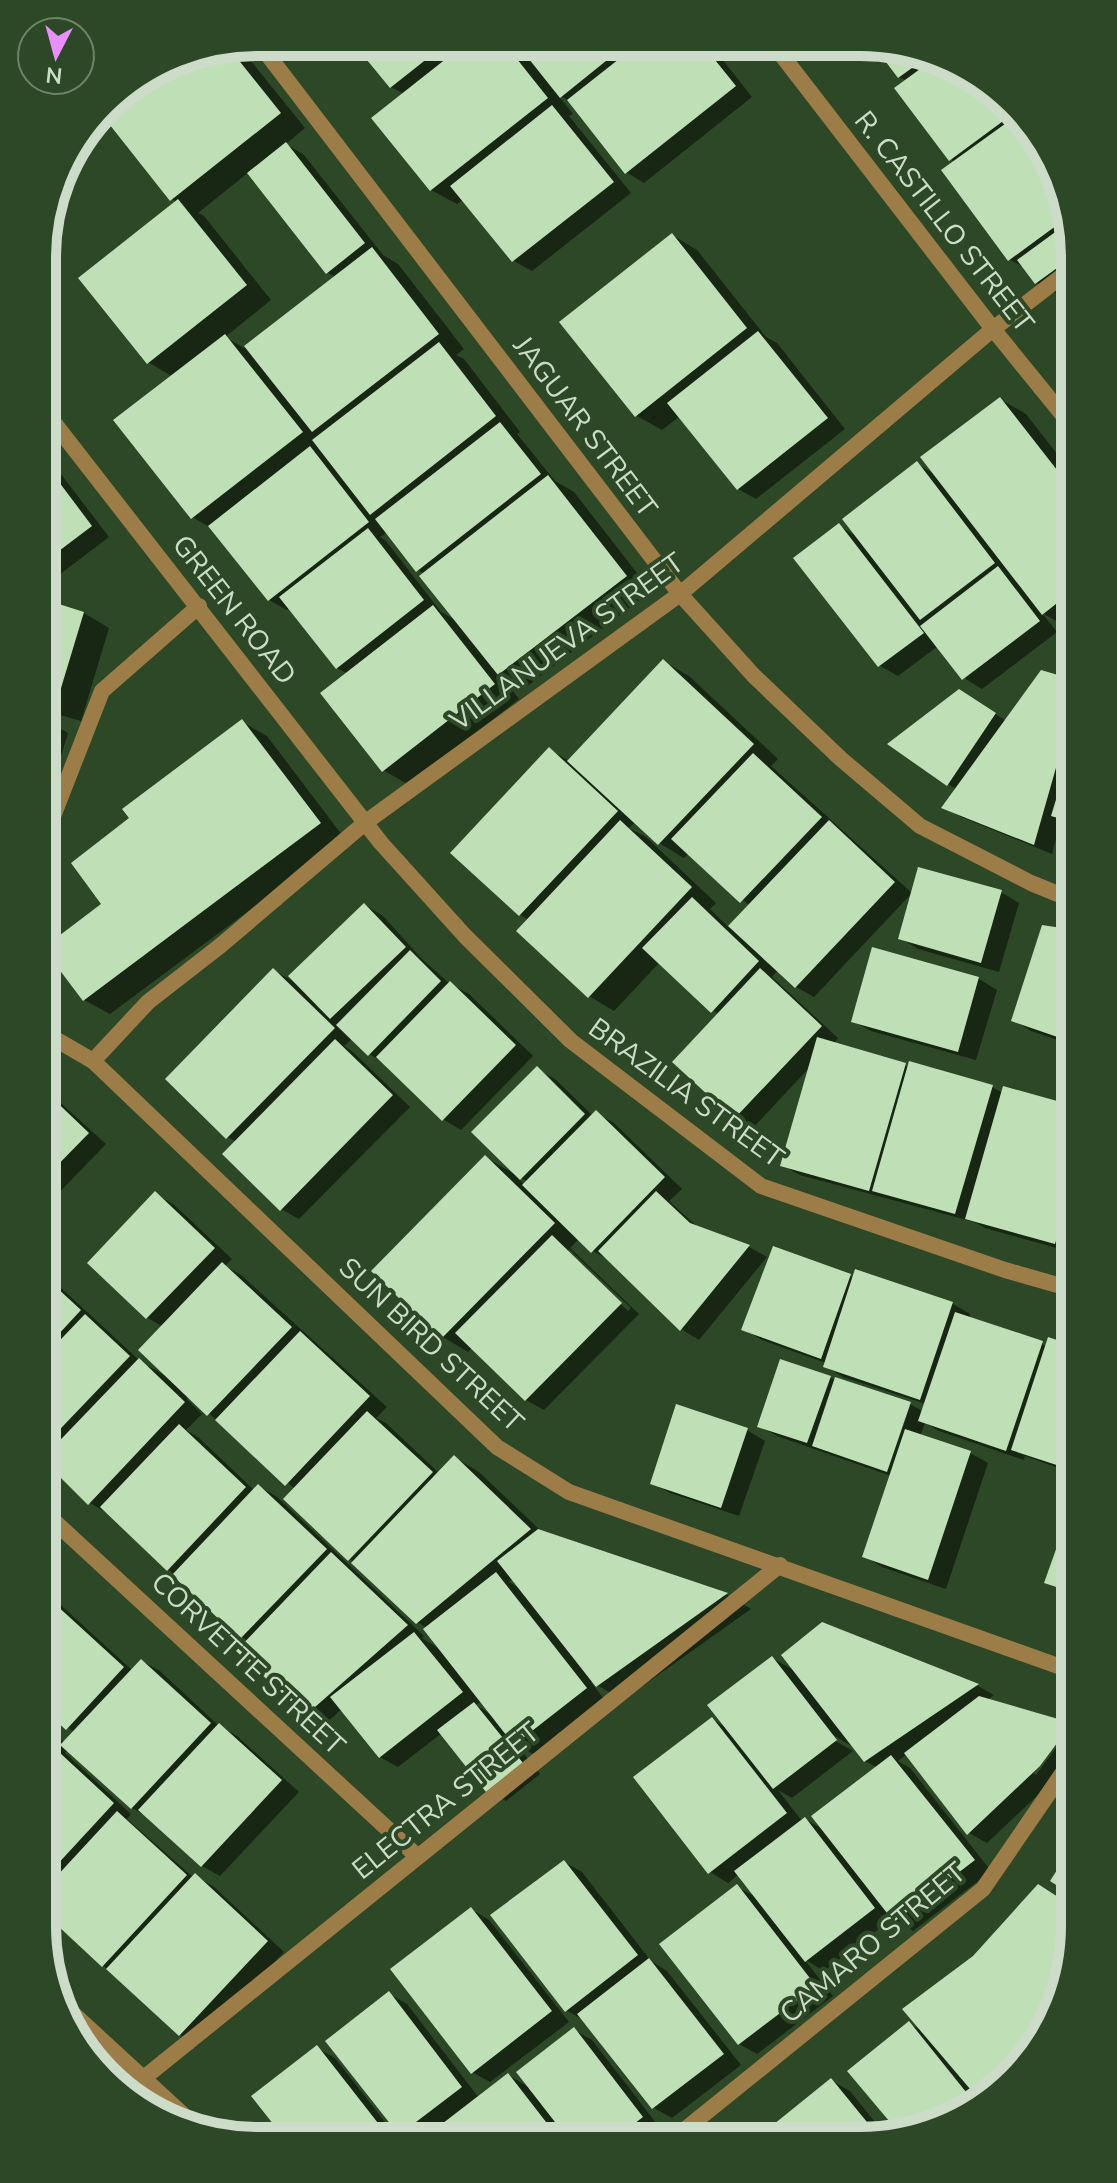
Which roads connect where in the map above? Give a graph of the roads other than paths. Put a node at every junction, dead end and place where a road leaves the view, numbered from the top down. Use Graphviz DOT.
graph roads {
  1 [pos="269,56"];
  2 [pos="782,56"];
  3 [pos="1061,277"];
  4 [pos="993,329"];
  5 [pos="1061,413"];
  6 [pos="56,425"];
  7 [pos="680,594"];
  8 [pos="199,606"];
  9 [pos="56,809"];
  10 [pos="366,822"];
  11 [pos="381,843"];
  12 [pos="1061,895"];
  13 [pos="56,1040"];
  14 [pos="93,1061"];
  15 [pos="1061,1286"];
  16 [pos="56,1523"];
  17 [pos="780,1565"];
  18 [pos="1061,1667"];
  19 [pos="1061,1775"];
  20 [pos="418,1857"];
  21 [pos="79,2018"];
  22 [pos="145,2077"];
  23 [pos="136,2086"];
  24 [pos="181,2112"];
  25 [pos="688,2127"];
  1 -- 7 [label="street, JAGUAR STREET"];
  2 -- 4 [label="street, R. CASTILLO STREET"];
  3 -- 4 [label="street, VILLANUEVA STREET"];
  4 -- 5 [label="street, R. CASTILLO STREET"];
  4 -- 7 [label="street, VILLANUEVA STREET"];
  6 -- 8 [label="street, GREEN ROAD"];
  7 -- 10 [label="street, VILLANUEVA STREET"];
  7 -- 12 [label="street, JAGUAR STREET"];
  8 -- 9 [label="street"];
  8 -- 10 [label="street, GREEN ROAD"];
  10 -- 11 [label="street, GREEN ROAD"];
  10 -- 14 [label="street, VILLANUEVA STREET"];
  11 -- 15 [label="street, BRAZILIA STREET"];
  13 -- 14 [label="street, SUN BIRD STREET"];
  14 -- 17 [label="street, SUN BIRD STREET"];
  16 -- 20 [label="street, CORVETTE STREET"];
  17 -- 18 [label="street, SUN BIRD STREET"];
  17 -- 20 [label="street, ELECTRA STREET"];
  19 -- 25 [label="street, CAMARO STREET"];
  20 -- 22 [label="street, ELECTRA STREET"];
  21 -- 22 [label="street"];
  22 -- 23 [label="street, ELECTRA STREET"];
  22 -- 24 [label="street"];
}
